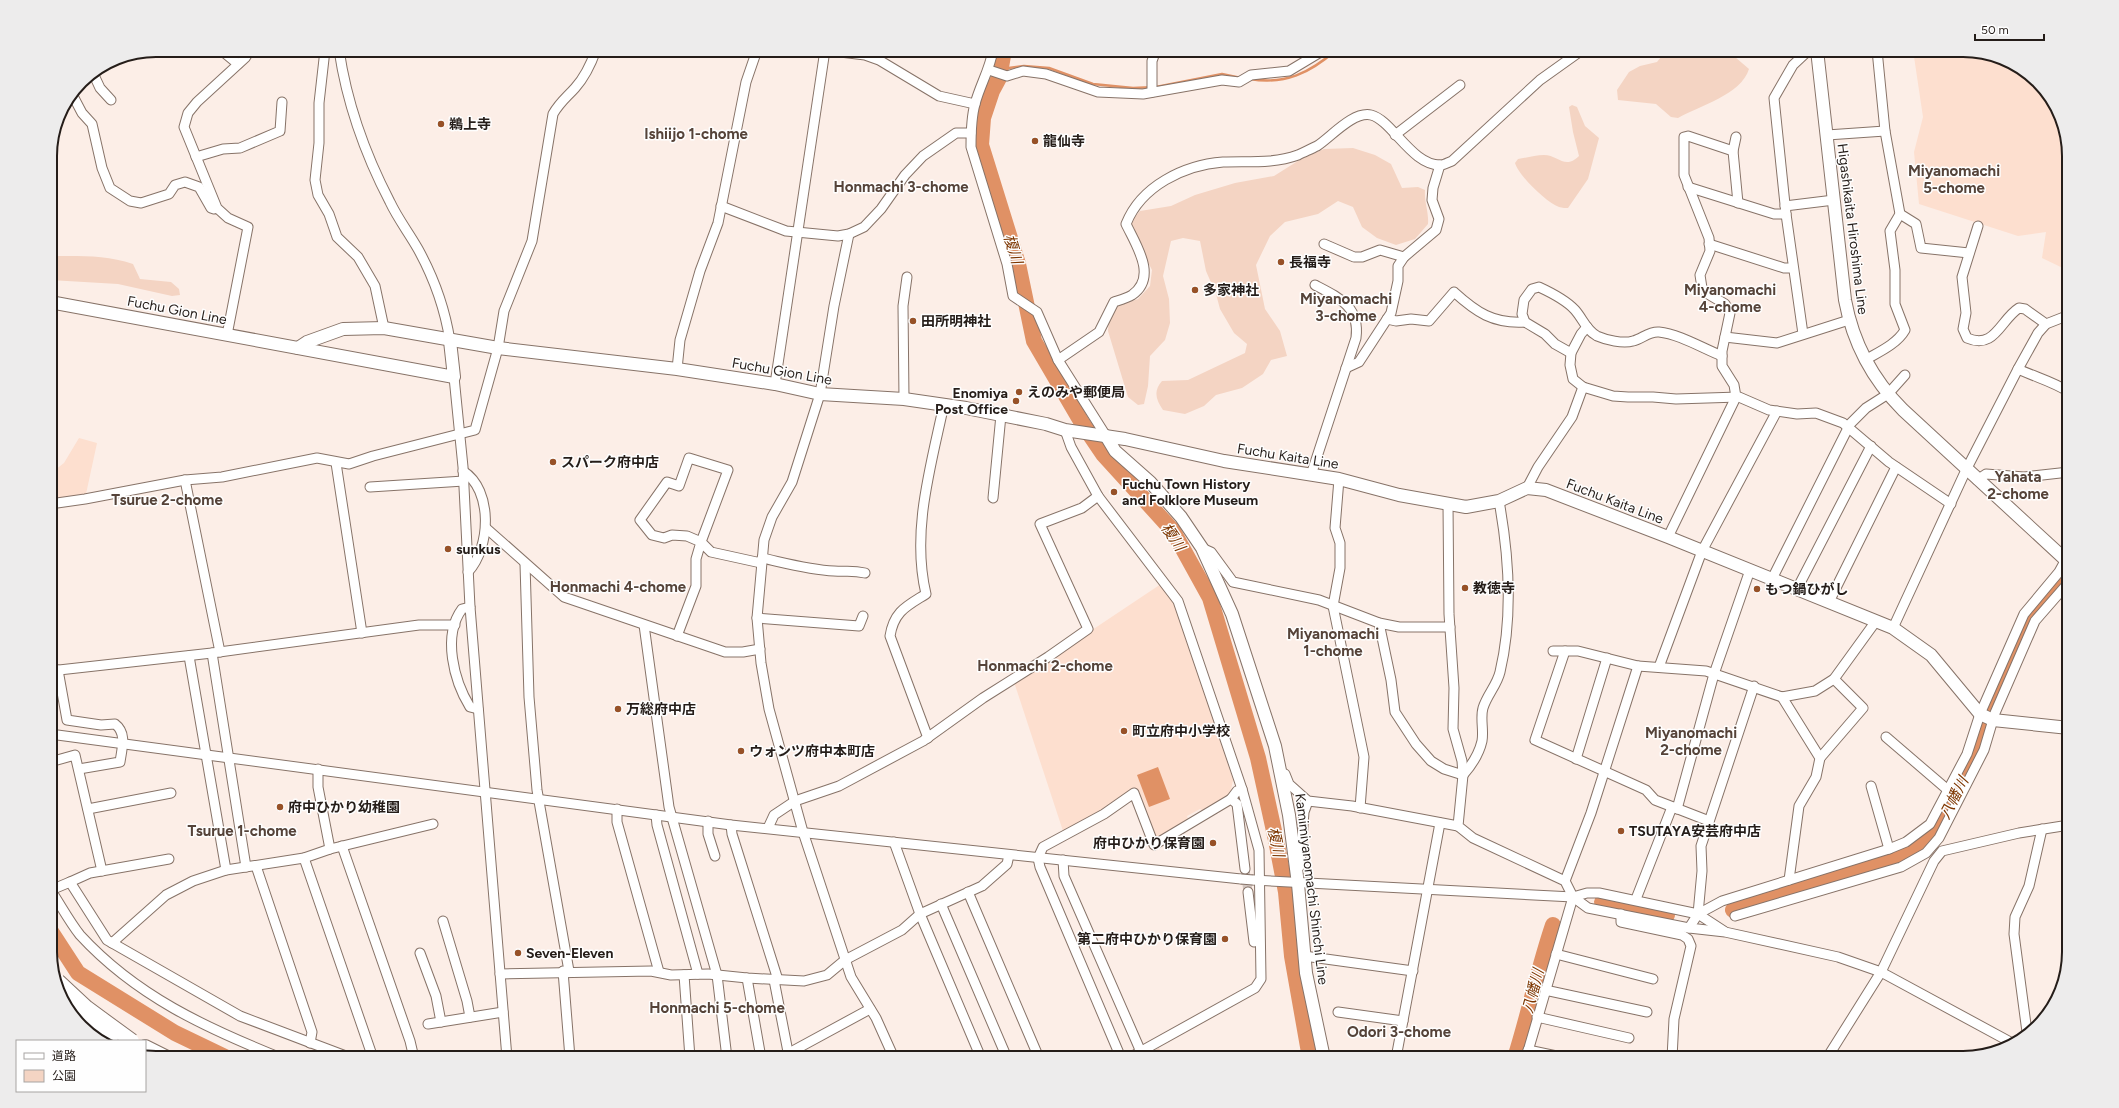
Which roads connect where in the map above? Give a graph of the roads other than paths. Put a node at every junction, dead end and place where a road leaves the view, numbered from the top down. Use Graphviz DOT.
graph roads {
  1 [pos="230,57"];
  2 [pos="246,57"];
  3 [pos="324,57"];
  4 [pos="340,57"];
  5 [pos="594,57"];
  6 [pos="755,57"];
  7 [pos="824,57"];
  8 [pos="871,57"];
  9 [pos="992,57"];
  10 [pos="1153,57"];
  11 [pos="1312,57"];
  12 [pos="1572,57"];
  13 [pos="1802,57"];
  14 [pos="1818,57"];
  15 [pos="1878,57"];
  16 [pos="238,64"];
  17 [pos="989,70"];
  18 [pos="96,78"];
  19 [pos="1460,85"];
  20 [pos="1152,92"];
  21 [pos="75,100"];
  22 [pos="111,100"];
  23 [pos="282,102"];
  24 [pos="975,104"];
  25 [pos="1885,131"];
  26 [pos="971,133"];
  27 [pos="1395,135"];
  28 [pos="1827,135"];
  29 [pos="1736,137"];
  30 [pos="1733,151"];
  31 [pos="196,157"];
  32 [pos="1440,165"];
  33 [pos="1688,187"];
  34 [pos="1834,200"];
  35 [pos="1738,203"];
  36 [pos="721,206"];
  37 [pos="1785,210"];
  38 [pos="221,213"];
  39 [pos="1900,214"];
  40 [pos="1978,226"];
  41 [pos="798,234"];
  42 [pos="849,234"];
  43 [pos="1324,244"];
  44 [pos="1709,244"];
  45 [pos="1969,253"];
  46 [pos="1404,257"];
  47 [pos="1793,268"];
  48 [pos="907,277"];
  49 [pos="1315,285"];
  50 [pos="57,303"];
  51 [pos="2062,318"];
  52 [pos="1387,319"];
  53 [pos="1849,320"];
  54 [pos="1525,322"];
  55 [pos="2046,324"];
  56 [pos="1587,327"];
  57 [pos="384,328"];
  58 [pos="1803,334"];
  59 [pos="227,335"];
  60 [pos="1725,337"];
  61 [pos="450,341"];
  62 [pos="298,348"];
  63 [pos="498,348"];
  64 [pos="1572,352"];
  65 [pos="1722,356"];
  66 [pos="1058,360"];
  67 [pos="1865,360"];
  68 [pos="1346,368"];
  69 [pos="677,369"];
  70 [pos="2018,369"];
  71 [pos="1905,375"];
  72 [pos="454,376"];
  73 [pos="775,384"];
  74 [pos="1582,387"];
  75 [pos="2062,387"];
  76 [pos="820,394"];
  77 [pos="1888,394"];
  78 [pos="1736,397"];
  79 [pos="904,399"];
  80 [pos="944,404"];
  81 [pos="1777,411"];
  82 [pos="1001,415"];
  83 [pos="1848,427"];
  84 [pos="1065,430"];
  85 [pos="460,435"];
  86 [pos="1101,435"];
  87 [pos="1871,446"];
  88 [pos="336,463"];
  89 [pos="1896,467"];
  90 [pos="463,470"];
  91 [pos="1966,470"];
  92 [pos="2062,473"];
  93 [pos="1311,474"];
  94 [pos="1339,479"];
  95 [pos="185,480"];
  96 [pos="1977,480"];
  97 [pos="464,481"];
  98 [pos="370,487"];
  99 [pos="1527,488"];
  100 [pos="1098,496"];
  101 [pos="994,498"];
  102 [pos="1498,500"];
  103 [pos="57,503"];
  104 [pos="1448,504"];
  105 [pos="1951,504"];
  106 [pos="486,528"];
  107 [pos="1668,537"];
  108 [pos="701,542"];
  109 [pos="1202,548"];
  110 [pos="1702,551"];
  111 [pos="2062,554"];
  112 [pos="761,561"];
  113 [pos="525,564"];
  114 [pos="2062,568"];
  115 [pos="1750,570"];
  116 [pos="468,572"];
  117 [pos="865,573"];
  118 [pos="1772,579"];
  119 [pos="1797,589"];
  120 [pos="2062,590"];
  121 [pos="1829,602"];
  122 [pos="470,606"];
  123 [pos="1333,606"];
  124 [pos="863,616"];
  125 [pos="757,618"];
  126 [pos="1876,621"];
  127 [pos="1379,623"];
  128 [pos="455,625"];
  129 [pos="644,626"];
  130 [pos="1450,626"];
  131 [pos="1893,628"];
  132 [pos="362,633"];
  133 [pos="677,636"];
  134 [pos="760,649"];
  135 [pos="1565,650"];
  136 [pos="1553,651"];
  137 [pos="216,653"];
  138 [pos="189,656"];
  139 [pos="1607,658"];
  140 [pos="1638,666"];
  141 [pos="1659,668"];
  142 [pos="57,671"];
  143 [pos="1714,674"];
  144 [pos="1834,679"];
  145 [pos="57,682"];
  146 [pos="1754,686"];
  147 [pos="1782,697"];
  148 [pos="478,709"];
  149 [pos="1980,714"];
  150 [pos="1993,720"];
  151 [pos="2062,727"];
  152 [pos="57,735"];
  153 [pos="1886,737"];
  154 [pos="928,738"];
  155 [pos="122,743"];
  156 [pos="1275,746"];
  157 [pos="206,754"];
  158 [pos="228,757"];
  159 [pos="1820,758"];
  160 [pos="1576,759"];
  161 [pos="57,760"];
  162 [pos="79,769"];
  163 [pos="318,769"];
  164 [pos="1604,771"];
  165 [pos="1463,775"];
  166 [pos="1871,786"];
  167 [pos="1242,789"];
  168 [pos="1949,791"];
  169 [pos="486,792"];
  170 [pos="171,793"];
  171 [pos="539,799"];
  172 [pos="1231,799"];
  173 [pos="795,801"];
  174 [pos="1308,801"];
  175 [pos="1360,808"];
  176 [pos="1674,808"];
  177 [pos="88,809"];
  178 [pos="617,809"];
  179 [pos="656,814"];
  180 [pos="672,817"];
  181 [pos="708,821"];
  182 [pos="1708,821"];
  183 [pos="1440,823"];
  184 [pos="433,824"];
  185 [pos="731,825"];
  186 [pos="1458,826"];
  187 [pos="2062,826"];
  188 [pos="768,828"];
  189 [pos="2042,829"];
  190 [pos="803,832"];
  191 [pos="894,842"];
  192 [pos="342,846"];
  193 [pos="330,849"];
  194 [pos="1889,849"];
  195 [pos="1009,855"];
  196 [pos="715,856"];
  197 [pos="304,858"];
  198 [pos="1038,858"];
  199 [pos="170,859"];
  200 [pos="1063,860"];
  201 [pos="256,866"];
  202 [pos="246,867"];
  203 [pos="1245,869"];
  204 [pos="226,870"];
  205 [pos="102,871"];
  206 [pos="1789,880"];
  207 [pos="1259,881"];
  208 [pos="1565,881"];
  209 [pos="70,882"];
  210 [pos="1294,884"];
  211 [pos="57,887"];
  212 [pos="1429,890"];
  213 [pos="968,892"];
  214 [pos="1248,892"];
  215 [pos="1573,897"];
  216 [pos="57,899"];
  217 [pos="1636,899"];
  218 [pos="941,904"];
  219 [pos="920,914"];
  220 [pos="1621,914"];
  221 [pos="1698,914"];
  222 [pos="1735,916"];
  223 [pos="443,921"];
  224 [pos="1689,928"];
  225 [pos="1725,932"];
  226 [pos="112,942"];
  227 [pos="420,953"];
  228 [pos="1556,954"];
  229 [pos="1304,956"];
  230 [pos="845,960"];
  231 [pos="1260,960"];
  232 [pos="566,971"];
  233 [pos="1413,971"];
  234 [pos="659,972"];
  235 [pos="1881,972"];
  236 [pos="500,974"];
  237 [pos="698,974"];
  238 [pos="684,975"];
  239 [pos="717,975"];
  240 [pos="747,978"];
  241 [pos="776,980"];
  242 [pos="1653,980"];
  243 [pos="62,984"];
  244 [pos="1545,990"];
  245 [pos="76,1009"];
  246 [pos="870,1009"];
  247 [pos="503,1012"];
  248 [pos="1338,1012"];
  249 [pos="1647,1012"];
  250 [pos="79,1013"];
  251 [pos="470,1017"];
  252 [pos="1537,1018"];
  253 [pos="1403,1021"];
  254 [pos="441,1022"];
  255 [pos="428,1024"];
  256 [pos="2026,1027"];
  257 [pos="1629,1038"];
  258 [pos="108,1039"];
  259 [pos="131,1040"];
  260 [pos="132,1040"];
  261 [pos="2007,1040"];
  262 [pos="310,1043"];
  263 [pos="263,1051"];
  264 [pos="332,1051"];
  265 [pos="371,1051"];
  266 [pos="412,1051"];
  267 [pos="506,1051"];
  268 [pos="570,1051"];
  269 [pos="689,1051"];
  270 [pos="725,1051"];
  271 [pos="760,1051"];
  272 [pos="788,1051"];
  273 [pos="796,1051"];
  274 [pos="891,1051"];
  275 [pos="978,1051"];
  276 [pos="1003,1051"];
  277 [pos="1036,1051"];
  278 [pos="1118,1051"];
  279 [pos="1141,1051"];
  280 [pos="1143,1051"];
  281 [pos="1323,1051"];
  282 [pos="1397,1051"];
  283 [pos="1528,1051"];
  284 [pos="1672,1051"];
  285 [pos="1831,1051"];
  1 -- 16 [label="street"];
  2 -- 16 [label="street"];
  3 -- 57 [label="street"];
  4 -- 61 [label="street"];
  5 -- 63 [label="street"];
  6 -- 36 [label="street"];
  7 -- 41 [label="street"];
  8 -- 24 [label="street"];
  9 -- 17 [label="street"];
  10 -- 20 [label="street"];
  11 -- 20 [label="street"];
  12 -- 32 [label="street"];
  13 -- 37 [label="street"];
  14 -- 28 [label="main road, Higashikaita Hiroshima Line"];
  15 -- 25 [label="street"];
  16 -- 31 [label="street"];
  17 -- 20 [label="street"];
  17 -- 24 [label="street"];
  18 -- 22 [label="street"];
  19 -- 27 [label="street"];
  21 -- 38 [label="street"];
  23 -- 31 [label="street"];
  24 -- 26 [label="street"];
  25 -- 28 [label="street"];
  25 -- 39 [label="street"];
  26 -- 42 [label="street"];
  26 -- 66 [label="street"];
  27 -- 32 [label="street"];
  27 -- 66 [label="street"];
  28 -- 34 [label="main road, Higashikaita Hiroshima Line"];
  29 -- 30 [label="street"];
  30 -- 33 [label="street"];
  30 -- 35 [label="street"];
  31 -- 38 [label="street"];
  32 -- 46 [label="street"];
  33 -- 35 [label="street"];
  33 -- 44 [label="street"];
  34 -- 37 [label="street"];
  34 -- 53 [label="main road, Higashikaita Hiroshima Line"];
  35 -- 37 [label="street"];
  36 -- 41 [label="street"];
  36 -- 69 [label="street"];
  37 -- 47 [label="street"];
  38 -- 59 [label="street"];
  39 -- 45 [label="street"];
  39 -- 67 [label="street"];
  40 -- 45 [label="street"];
  41 -- 42 [label="street"];
  41 -- 73 [label="street"];
  42 -- 76 [label="street"];
  43 -- 46 [label="street"];
  44 -- 47 [label="street"];
  44 -- 60 [label="street"];
  45 -- 55 [label="street"];
  46 -- 52 [label="street"];
  47 -- 58 [label="street"];
  48 -- 79 [label="street"];
  49 -- 68 [label="street"];
  50 -- 59 [label="main road, Fuchu Gion Line"];
  51 -- 55 [label="street"];
  52 -- 54 [label="street"];
  52 -- 68 [label="street"];
  53 -- 58 [label="street"];
  53 -- 67 [label="main road, Higashikaita Hiroshima Line"];
  54 -- 56 [label="street"];
  54 -- 64 [label="street"];
  55 -- 70 [label="street"];
  56 -- 64 [label="street"];
  56 -- 65 [label="street"];
  57 -- 61 [label="main road, Fuchu Gion Line"];
  57 -- 62 [label="main road, Fuchu Gion Line"];
  58 -- 60 [label="street"];
  59 -- 62 [label="main road, Fuchu Gion Line"];
  60 -- 65 [label="street"];
  61 -- 63 [label="main road, Fuchu Gion Line"];
  61 -- 72 [label="main road"];
  62 -- 72 [label="main road, Fuchu Gion Line"];
  63 -- 69 [label="main road, Fuchu Gion Line"];
  63 -- 85 [label="street"];
  64 -- 74 [label="street"];
  65 -- 78 [label="street"];
  66 -- 86 [label="street"];
  67 -- 77 [label="main road, Higashikaita Hiroshima Line"];
  68 -- 93 [label="street"];
  69 -- 73 [label="main road, Fuchu Gion Line"];
  70 -- 75 [label="street"];
  70 -- 91 [label="street"];
  71 -- 77 [label="street"];
  72 -- 85 [label="street"];
  73 -- 76 [label="main road, Fuchu Gion Line"];
  74 -- 78 [label="street"];
  74 -- 99 [label="street"];
  76 -- 79 [label="main road, Fuchu Gion Line"];
  76 -- 112 [label="street"];
  77 -- 83 [label="street"];
  77 -- 91 [label="main road, Higashikaita Hiroshima Line"];
  78 -- 81 [label="street"];
  78 -- 107 [label="street"];
  79 -- 80 [label="main road, Fuchu Gion Line"];
  80 -- 82 [label="main road, Fuchu Gion Line"];
  80 -- 154 [label="street"];
  81 -- 83 [label="street"];
  81 -- 110 [label="street"];
  82 -- 84 [label="main road, Fuchu Gion Line"];
  82 -- 101 [label="street"];
  83 -- 87 [label="street"];
  83 -- 118 [label="street"];
  84 -- 86 [label="main road, Fuchu Gion Line"];
  84 -- 100 [label="street"];
  85 -- 88 [label="street"];
  85 -- 90 [label="street"];
  86 -- 93 [label="main road, Fuchu Kaita Line"];
  86 -- 109 [label="main road, Kamimiyanomachi Shinchi Line"];
  87 -- 89 [label="street"];
  87 -- 119 [label="street"];
  88 -- 95 [label="street"];
  88 -- 132 [label="street"];
  89 -- 105 [label="street"];
  89 -- 121 [label="street"];
  90 -- 97 [label="street"];
  90 -- 106 [label="street"];
  91 -- 96 [label="main road, Higashikaita Hiroshima Line"];
  91 -- 105 [label="street"];
  92 -- 96 [label="street"];
  93 -- 94 [label="main road, Fuchu Kaita Line"];
  94 -- 104 [label="main road, Fuchu Kaita Line"];
  94 -- 123 [label="street"];
  95 -- 103 [label="street"];
  95 -- 137 [label="street"];
  96 -- 111 [label="main road, Higashikaita Hiroshima Line"];
  97 -- 98 [label="street"];
  97 -- 116 [label="street"];
  99 -- 102 [label="main road, Fuchu Kaita Line"];
  99 -- 107 [label="main road, Fuchu Kaita Line"];
  100 -- 154 [label="street"];
  100 -- 167 [label="street"];
  102 -- 104 [label="main road, Fuchu Kaita Line"];
  102 -- 165 [label="street"];
  104 -- 130 [label="street"];
  105 -- 131 [label="street"];
  106 -- 113 [label="street"];
  106 -- 116 [label="street"];
  107 -- 110 [label="main road, Fuchu Kaita Line"];
  108 -- 108 [label="street"];
  108 -- 112 [label="street"];
  108 -- 133 [label="street"];
  109 -- 123 [label="street"];
  109 -- 156 [label="main road, Kamimiyanomachi Shinchi Line"];
  110 -- 115 [label="main road, Fuchu Kaita Line"];
  110 -- 141 [label="street"];
  112 -- 117 [label="street"];
  112 -- 125 [label="street"];
  113 -- 129 [label="street"];
  113 -- 171 [label="street"];
  114 -- 149 [label="street"];
  115 -- 118 [label="main road, Fuchu Kaita Line"];
  115 -- 143 [label="street"];
  116 -- 122 [label="street"];
  118 -- 119 [label="main road, Fuchu Kaita Line"];
  119 -- 121 [label="main road, Fuchu Kaita Line"];
  120 -- 150 [label="street"];
  121 -- 126 [label="main road, Fuchu Kaita Line"];
  122 -- 128 [label="street"];
  122 -- 148 [label="street"];
  123 -- 127 [label="street"];
  123 -- 175 [label="street"];
  124 -- 125 [label="street"];
  125 -- 134 [label="street"];
  126 -- 131 [label="main road, Fuchu Kaita Line"];
  126 -- 144 [label="street"];
  127 -- 130 [label="street"];
  127 -- 165 [label="street"];
  128 -- 132 [label="street"];
  128 -- 148 [label="street"];
  129 -- 133 [label="street"];
  129 -- 180 [label="street"];
  130 -- 165 [label="street"];
  131 -- 149 [label="main road, Fuchu Kaita Line"];
  132 -- 137 [label="street"];
  133 -- 134 [label="street"];
  134 -- 173 [label="street"];
  135 -- 136 [label="street"];
  135 -- 139 [label="street"];
  135 -- 160 [label="street"];
  137 -- 138 [label="street"];
  137 -- 158 [label="street"];
  138 -- 142 [label="street"];
  138 -- 157 [label="street"];
  139 -- 140 [label="street"];
  139 -- 160 [label="street"];
  140 -- 141 [label="street"];
  140 -- 164 [label="street"];
  141 -- 143 [label="street"];
  143 -- 146 [label="street"];
  143 -- 176 [label="street"];
  144 -- 147 [label="street"];
  144 -- 159 [label="street"];
  145 -- 155 [label="street"];
  146 -- 147 [label="street"];
  146 -- 182 [label="street"];
  147 -- 159 [label="street"];
  148 -- 169 [label="street"];
  149 -- 150 [label="main road, Fuchu Kaita Line"];
  149 -- 168 [label="street"];
  150 -- 151 [label="main road, Fuchu Kaita Line"];
  150 -- 222 [label="street"];
  152 -- 155 [label="street"];
  153 -- 168 [label="street"];
  154 -- 173 [label="street"];
  155 -- 157 [label="street"];
  155 -- 162 [label="street"];
  156 -- 174 [label="street"];
  156 -- 210 [label="main road, Kamimiyanomachi Shinchi Line"];
  157 -- 158 [label="street"];
  157 -- 204 [label="street"];
  158 -- 163 [label="street"];
  158 -- 202 [label="street"];
  159 -- 206 [label="street"];
  160 -- 164 [label="street"];
  161 -- 162 [label="street"];
  162 -- 177 [label="street"];
  163 -- 169 [label="street"];
  163 -- 193 [label="street"];
  164 -- 176 [label="street"];
  164 -- 208 [label="street"];
  165 -- 186 [label="street"];
  166 -- 194 [label="street"];
  167 -- 172 [label="street"];
  167 -- 207 [label="street"];
  168 -- 194 [label="street"];
  169 -- 171 [label="street"];
  169 -- 236 [label="street"];
  170 -- 177 [label="street"];
  171 -- 178 [label="street"];
  171 -- 232 [label="street"];
  172 -- 198 [label="street"];
  172 -- 203 [label="street"];
  173 -- 188 [label="street"];
  173 -- 190 [label="street"];
  174 -- 175 [label="street"];
  174 -- 210 [label="street"];
  175 -- 183 [label="street"];
  176 -- 182 [label="street"];
  176 -- 217 [label="street"];
  177 -- 205 [label="street"];
  178 -- 179 [label="street"];
  178 -- 234 [label="street"];
  179 -- 180 [label="street"];
  179 -- 237 [label="street"];
  180 -- 181 [label="street"];
  180 -- 239 [label="street"];
  181 -- 185 [label="street"];
  181 -- 196 [label="street"];
  182 -- 221 [label="street"];
  183 -- 186 [label="street"];
  183 -- 212 [label="street"];
  184 -- 192 [label="street"];
  185 -- 188 [label="street"];
  185 -- 241 [label="street"];
  186 -- 208 [label="street"];
  187 -- 189 [label="street"];
  188 -- 190 [label="street"];
  189 -- 235 [label="street"];
  189 -- 256 [label="street"];
  190 -- 191 [label="street"];
  190 -- 230 [label="street"];
  191 -- 195 [label="street"];
  191 -- 219 [label="street"];
  192 -- 193 [label="street"];
  192 -- 266 [label="street"];
  193 -- 197 [label="street"];
  194 -- 206 [label="street"];
  195 -- 198 [label="street"];
  195 -- 213 [label="street"];
  197 -- 201 [label="street"];
  197 -- 265 [label="street"];
  198 -- 200 [label="street"];
  198 -- 278 [label="street"];
  199 -- 205 [label="street"];
  200 -- 207 [label="street, bridge"];
  200 -- 279 [label="street"];
  201 -- 202 [label="street"];
  201 -- 262 [label="street"];
  202 -- 204 [label="street"];
  204 -- 226 [label="street"];
  205 -- 209 [label="street"];
  206 -- 221 [label="street"];
  207 -- 210 [label="street"];
  207 -- 231 [label="street"];
  208 -- 215 [label="street"];
  209 -- 211 [label="street"];
  209 -- 226 [label="street"];
  210 -- 212 [label="street"];
  210 -- 229 [label="main road, Kamimiyanomachi Shinchi Line"];
  212 -- 215 [label="street"];
  212 -- 233 [label="street"];
  213 -- 218 [label="street"];
  213 -- 277 [label="street"];
  214 -- 231 [label="street"];
  215 -- 217 [label="street"];
  215 -- 220 [label="street"];
  215 -- 228 [label="street"];
  216 -- 263 [label="street"];
  217 -- 221 [label="street"];
  218 -- 219 [label="street"];
  218 -- 276 [label="street"];
  219 -- 230 [label="street"];
  219 -- 275 [label="street"];
  220 -- 224 [label="street"];
  220 -- 284 [label="street"];
  221 -- 224 [label="street"];
  221 -- 225 [label="street"];
  223 -- 251 [label="street"];
  224 -- 225 [label="street"];
  225 -- 235 [label="street"];
  226 -- 262 [label="street"];
  227 -- 254 [label="street"];
  228 -- 242 [label="street"];
  228 -- 244 [label="street"];
  229 -- 233 [label="street"];
  229 -- 281 [label="main road, Kamimiyanomachi Shinchi Line"];
  230 -- 241 [label="street"];
  230 -- 246 [label="street"];
  231 -- 280 [label="street"];
  232 -- 234 [label="street"];
  232 -- 236 [label="street"];
  232 -- 268 [label="street"];
  233 -- 253 [label="street"];
  234 -- 238 [label="street"];
  235 -- 261 [label="street"];
  235 -- 285 [label="street"];
  236 -- 247 [label="street"];
  237 -- 238 [label="street"];
  237 -- 239 [label="street"];
  238 -- 269 [label="street"];
  239 -- 240 [label="street"];
  239 -- 270 [label="street"];
  240 -- 241 [label="street"];
  240 -- 271 [label="street"];
  241 -- 272 [label="street"];
  243 -- 260 [label="highway, bridge"];
  244 -- 249 [label="street"];
  244 -- 252 [label="street"];
  245 -- 259 [label="highway"];
  246 -- 273 [label="street"];
  246 -- 274 [label="street"];
  247 -- 251 [label="street"];
  247 -- 267 [label="street"];
  248 -- 253 [label="street"];
  250 -- 258 [label="highway, bridge"];
  251 -- 254 [label="street"];
  252 -- 257 [label="street"];
  252 -- 283 [label="street"];
  253 -- 282 [label="street"];
  254 -- 255 [label="street"];
  262 -- 264 [label="street"];
}
